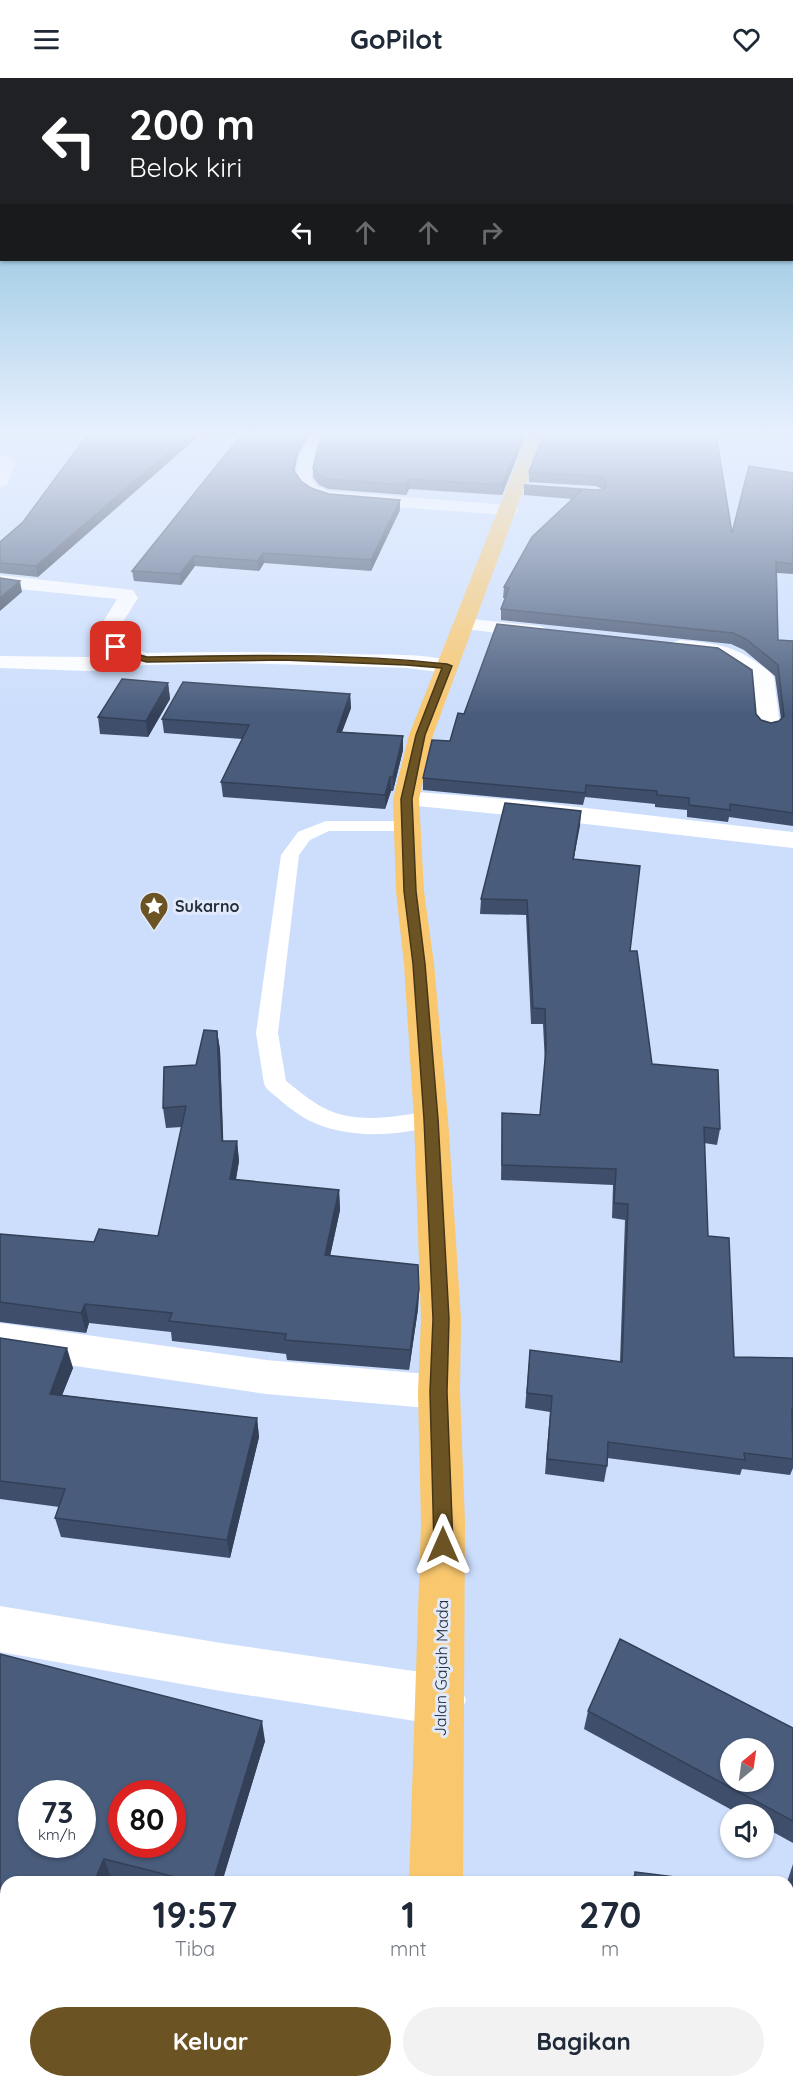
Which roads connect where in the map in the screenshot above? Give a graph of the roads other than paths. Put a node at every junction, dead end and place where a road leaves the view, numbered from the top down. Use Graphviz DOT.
graph roads {
  1 [pos="506,528"];
  2 [pos="0,581"];
  3 [pos="464,624"];
  4 [pos="554,633"];
  5 [pos="656,643"];
  6 [pos="147,659"];
  7 [pos="0,662"];
  8 [pos="447,666"];
  9 [pos="768,726"];
  10 [pos="407,812"];
  11 [pos="793,840"];
  12 [pos="431,1119"];
  13 [pos="0,1339"];
  14 [pos="439,1392"];
  15 [pos="0,1629"];
  16 [pos="441,1701"];
  17 [pos="436,1876"];
  1 -- 3 [label="highway, Jalan Gajah Mada"];
  2 -- 6 [label="street"];
  3 -- 4 [label="street"];
  3 -- 8 [label="highway, Jalan Gajah Mada"];
  5 -- 9 [label="street"];
  6 -- 7 [label="street"];
  6 -- 8 [label="street"];
  8 -- 10 [label="highway, Jalan Gajah Mada"];
  10 -- 11 [label="street"];
  10 -- 12 [label="highway, Jalan Gajah Mada"];
  10 -- 12 [label="lane"];
  12 -- 14 [label="highway, Jalan Gajah Mada"];
  13 -- 14 [label="street"];
  14 -- 16 [label="highway, Jalan Gajah Mada"];
  15 -- 16 [label="street"];
  16 -- 17 [label="highway, Jalan Gajah Mada"];
}
